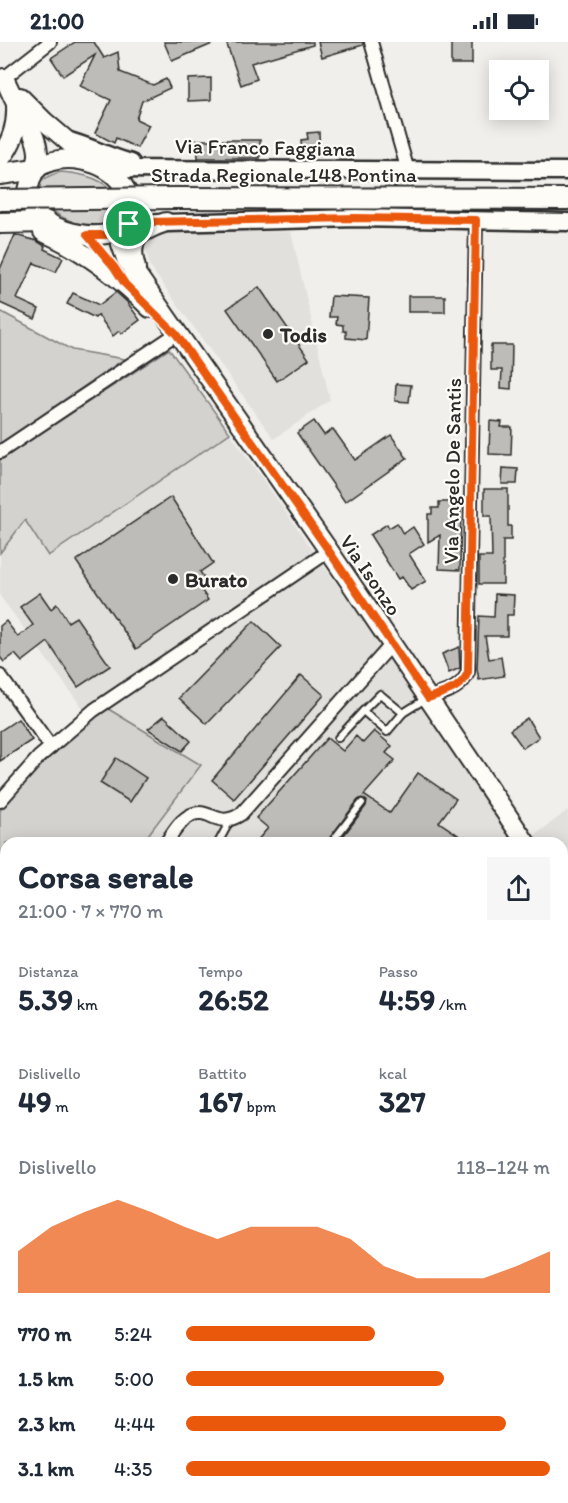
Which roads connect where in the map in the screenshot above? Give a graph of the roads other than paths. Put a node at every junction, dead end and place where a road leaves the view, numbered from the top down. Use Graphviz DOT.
graph roads {
  1 [pos="50,42"];
  2 [pos="371,42"];
  3 [pos="2,75"];
  4 [pos="17,106"];
  5 [pos="65,140"];
  6 [pos="0,158"];
  7 [pos="101,166"];
  8 [pos="36,169"];
  9 [pos="159,169"];
  10 [pos="408,171"];
  11 [pos="568,171"];
  12 [pos="0,174"];
  13 [pos="568,199"];
  14 [pos="0,200"];
  15 [pos="476,220"];
  16 [pos="47,222"];
  17 [pos="166,222"];
  18 [pos="568,222"];
  19 [pos="10,223"];
  20 [pos="125,226"];
  21 [pos="87,235"];
  22 [pos="132,279"];
  23 [pos="176,334"];
  24 [pos="0,452"];
  25 [pos="329,551"];
  26 [pos="391,645"];
  27 [pos="0,676"];
  28 [pos="428,698"];
  29 [pos="363,711"];
  30 [pos="403,713"];
  31 [pos="338,738"];
  32 [pos="51,747"];
  33 [pos="0,801"];
  34 [pos="362,803"];
  35 [pos="232,819"];
  36 [pos="171,837"];
  37 [pos="222,837"];
  38 [pos="336,837"];
  39 [pos="522,837"];
  1 -- 3 [label="street"];
  2 -- 10 [label="street"];
  3 -- 4 [label="main road"];
  3 -- 5 [label="main road"];
  4 -- 6 [label="main road"];
  4 -- 8 [label="main road"];
  5 -- 7 [label="main road"];
  5 -- 9 [label="street"];
  7 -- 8 [label="main road"];
  7 -- 9 [label="street, Via Franco Faggiana"];
  7 -- 20 [label="main road"];
  8 -- 12 [label="main road"];
  8 -- 16 [label="main road"];
  9 -- 10 [label="street, Via Franco Faggiana"];
  10 -- 11 [label="street, Via Franco Faggiana"];
  13 -- 14 [label="main road, Strada Regionale 148 Pontina, bridge"];
  15 -- 17 [label="street"];
  15 -- 18 [label="street"];
  15 -- 28 [label="street, Via Angelo De Santis"];
  16 -- 19 [label="main road"];
  16 -- 21 [label="main road"];
  17 -- 20 [label="street"];
  17 -- 22 [label="main road"];
  19 -- 22 [label="main road"];
  20 -- 21 [label="main road"];
  20 -- 22 [label="main road"];
  21 -- 22 [label="main road"];
  22 -- 23 [label="main road, Via Isonzo"];
  23 -- 24 [label="street"];
  23 -- 25 [label="main road, Via Isonzo"];
  25 -- 26 [label="main road, Via Isonzo"];
  25 -- 32 [label="street"];
  26 -- 28 [label="main road, Via Isonzo"];
  26 -- 35 [label="street"];
  27 -- 32 [label="street"];
  28 -- 30 [label="lane"];
  28 -- 39 [label="main road, Via Isonzo"];
  29 -- 30 [label="lane"];
  29 -- 30 [label="lane"];
  29 -- 31 [label="lane"];
  32 -- 33 [label="street"];
  34 -- 38 [label="lane"];
  35 -- 36 [label="street"];
  35 -- 37 [label="lane"];
}
